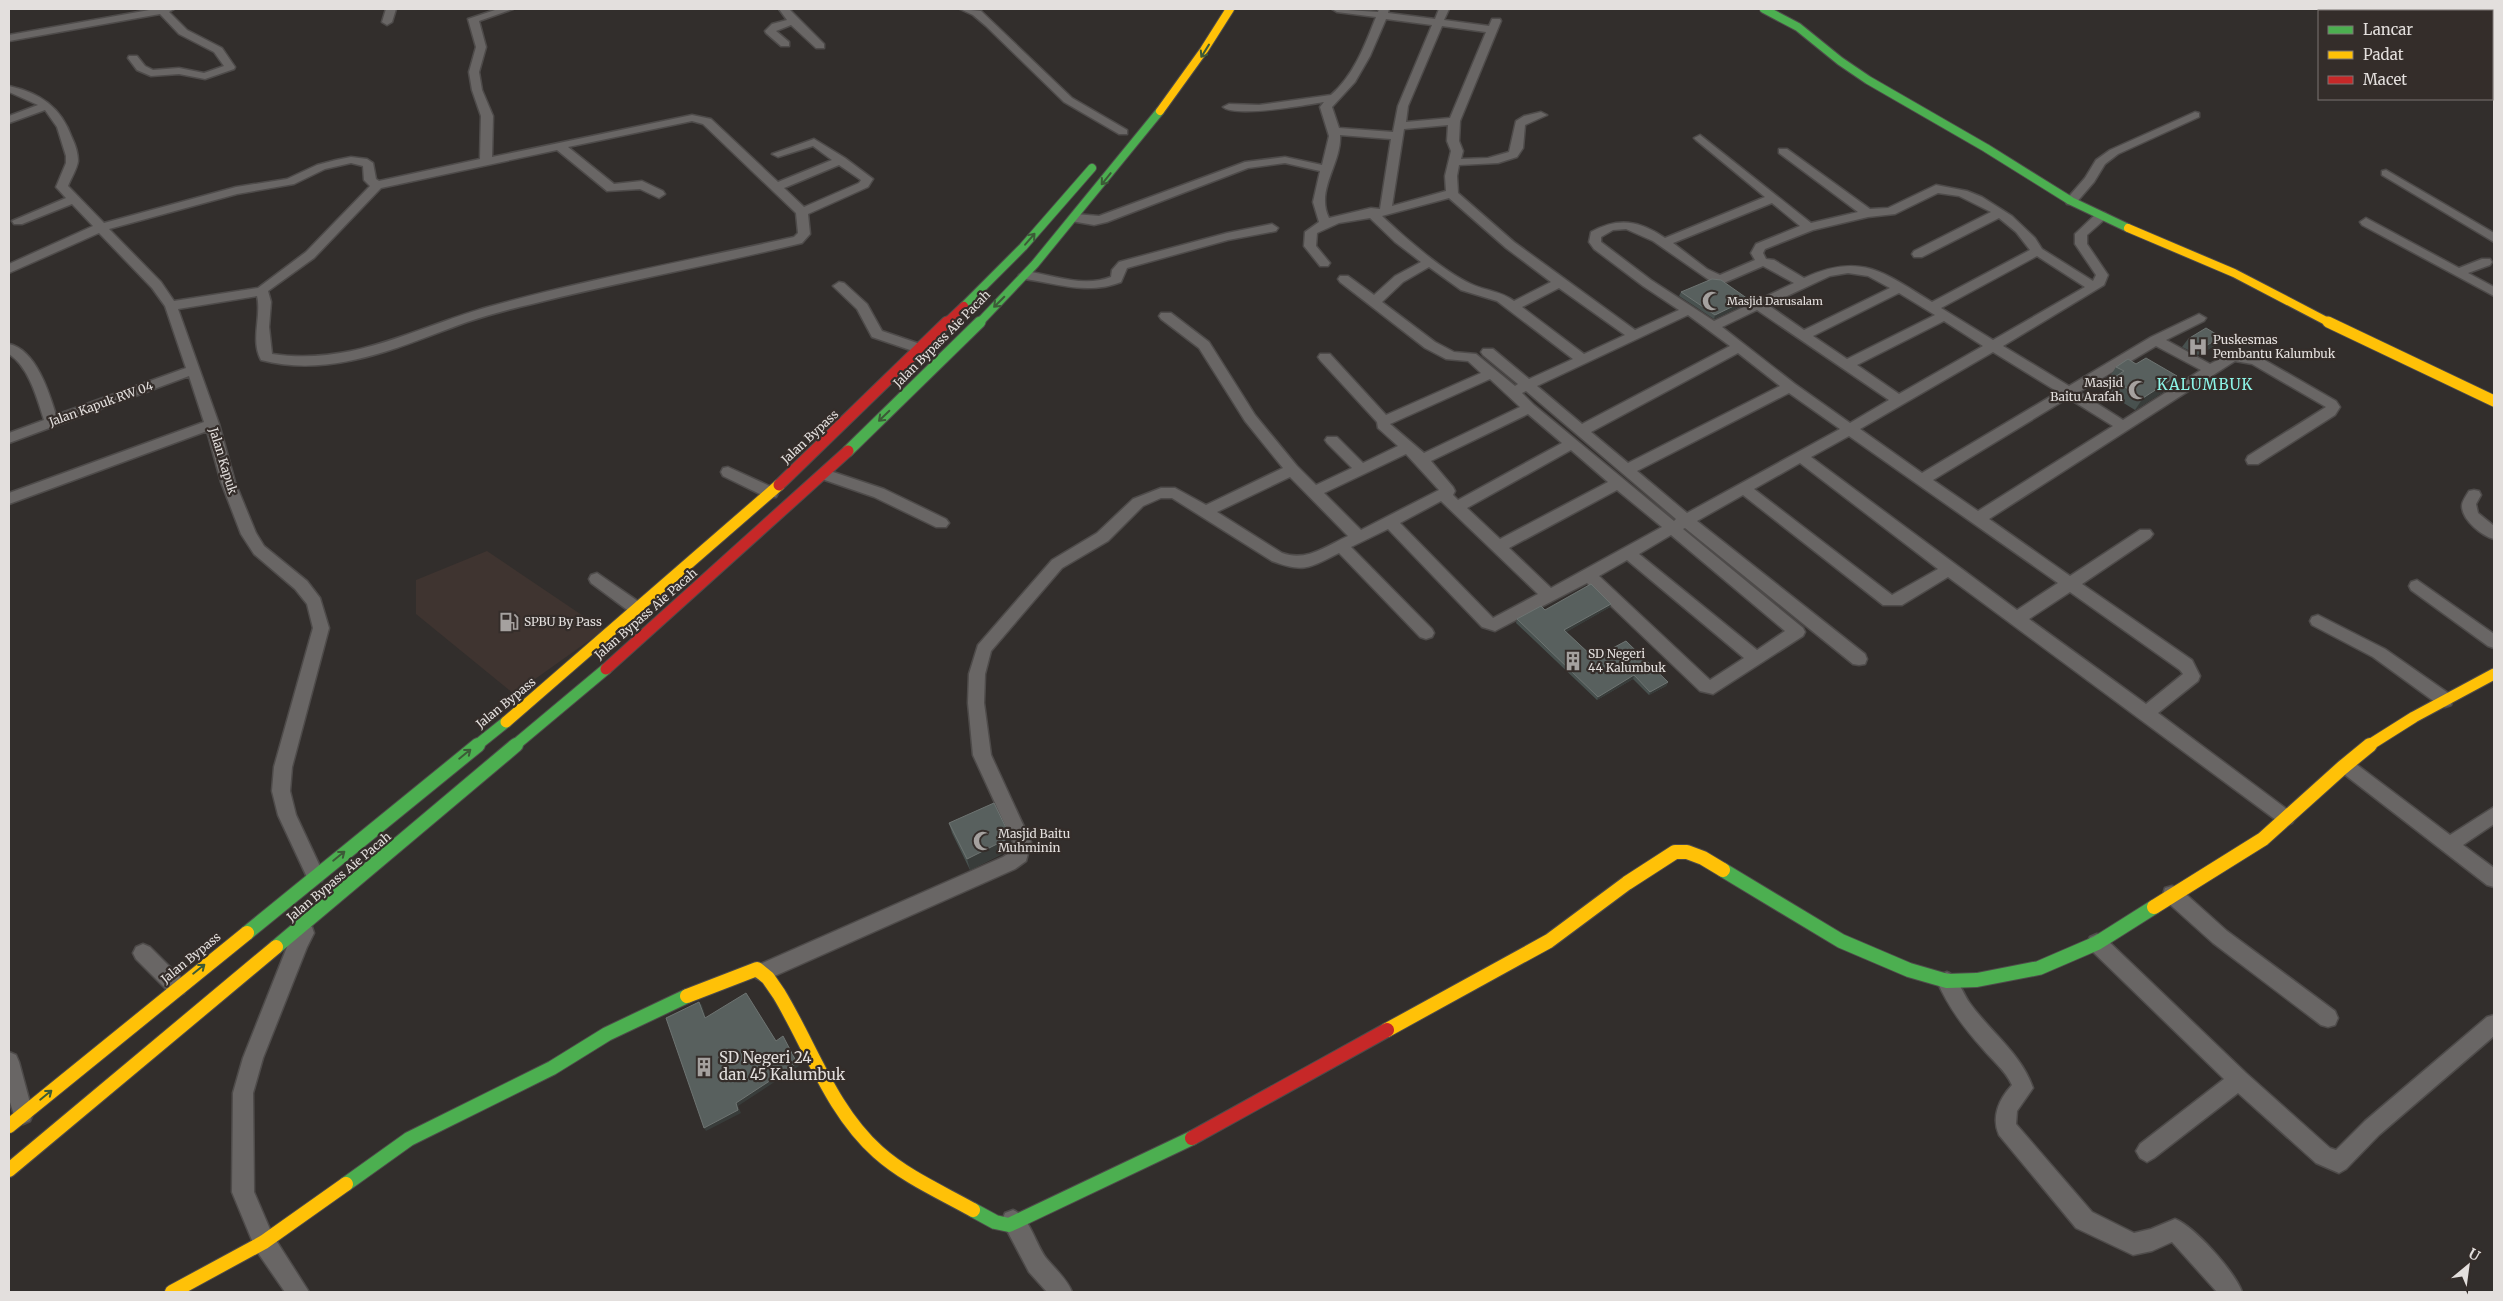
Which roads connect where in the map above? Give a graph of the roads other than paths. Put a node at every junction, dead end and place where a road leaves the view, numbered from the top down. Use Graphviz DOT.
graph roads {
  1 [pos="165,9"];
  2 [pos="391,9"];
  3 [pos="508,9"];
  4 [pos="784,9"];
  5 [pos="966,9"];
  6 [pos="1230,9"];
  7 [pos="1337,9"];
  8 [pos="1444,9"];
  9 [pos="1764,9"];
  10 [pos="1383,12"];
  11 [pos="793,21"];
  12 [pos="387,22"];
  13 [pos="1438,23"];
  14 [pos="9,38"];
  15 [pos="785,44"];
  16 [pos="820,46"];
  17 [pos="133,58"];
  18 [pos="9,89"];
  19 [pos="1331,98"];
  20 [pos="47,105"];
  21 [pos="1229,107"];
  22 [pos="1542,114"];
  23 [pos="2195,115"];
  24 [pos="9,120"];
  25 [pos="1132,120"];
  26 [pos="1454,121"];
  27 [pos="1335,131"];
  28 [pos="1398,131"];
  29 [pos="1120,135"];
  30 [pos="1700,138"];
  31 [pos="561,147"];
  32 [pos="1783,151"];
  33 [pos="778,154"];
  34 [pos="1100,159"];
  35 [pos="841,160"];
  36 [pos="486,161"];
  37 [pos="1455,162"];
  38 [pos="1325,169"];
  39 [pos="2386,174"];
  40 [pos="377,186"];
  41 [pos="776,187"];
  42 [pos="659,194"];
  43 [pos="1452,194"];
  44 [pos="1774,198"];
  45 [pos="73,199"];
  46 [pos="2071,201"];
  47 [pos="802,212"];
  48 [pos="1371,212"];
  49 [pos="1386,212"];
  50 [pos="1868,213"];
  51 [pos="2000,213"];
  52 [pos="2101,216"];
  53 [pos="1075,218"];
  54 [pos="18,221"];
  55 [pos="1325,222"];
  56 [pos="2366,222"];
  57 [pos="1809,227"];
  58 [pos="102,228"];
  59 [pos="1272,228"];
  60 [pos="2494,238"];
  61 [pos="1663,242"];
  62 [pos="2037,251"];
  63 [pos="1918,254"];
  64 [pos="1429,262"];
  65 [pos="1762,262"];
  66 [pos="2486,262"];
  67 [pos="1324,264"];
  68 [pos="9,270"];
  69 [pos="2459,272"];
  70 [pos="996,274"];
  71 [pos="1025,275"];
  72 [pos="1344,279"];
  73 [pos="1560,283"];
  74 [pos="1804,284"];
  75 [pos="839,286"];
  76 [pos="2094,287"];
  77 [pos="1900,288"];
  78 [pos="262,291"];
  79 [pos="2494,292"];
  80 [pos="1374,303"];
  81 [pos="1757,304"];
  82 [pos="171,306"];
  83 [pos="1513,307"];
  84 [pos="1933,307"];
  85 [pos="1689,310"];
  86 [pos="1945,315"];
  87 [pos="1166,316"];
  88 [pos="2199,318"];
  89 [pos="1713,326"];
  90 [pos="1635,336"];
  91 [pos="1803,336"];
  92 [pos="2156,340"];
  93 [pos="1994,345"];
  94 [pos="1739,346"];
  95 [pos="9,348"];
  96 [pos="921,350"];
  97 [pos="1488,352"];
  98 [pos="1325,357"];
  99 [pos="1584,360"];
  100 [pos="1848,364"];
  101 [pos="193,370"];
  102 [pos="2212,371"];
  103 [pos="1490,374"];
  104 [pos="1790,387"];
  105 [pos="1520,389"];
  106 [pos="2070,392"];
  107 [pos="1898,400"];
  108 [pos="2494,401"];
  109 [pos="1529,408"];
  110 [pos="52,421"];
  111 [pos="1384,421"];
  112 [pos="212,424"];
  113 [pos="2123,426"];
  114 [pos="1850,429"];
  115 [pos="1581,430"];
  116 [pos="9,438"];
  117 [pos="1332,440"];
  118 [pos="1571,444"];
  119 [pos="1407,448"];
  120 [pos="1800,456"];
  121 [pos="1422,460"];
  122 [pos="2253,460"];
  123 [pos="1362,469"];
  124 [pos="1628,469"];
  125 [pos="1292,470"];
  126 [pos="728,472"];
  127 [pos="824,474"];
  128 [pos="1923,479"];
  129 [pos="1618,484"];
  130 [pos="1743,488"];
  131 [pos="1314,492"];
  132 [pos="770,493"];
  133 [pos="1443,494"];
  134 [pos="2474,495"];
  135 [pos="9,499"];
  136 [pos="1457,507"];
  137 [pos="1205,512"];
  138 [pos="1979,518"];
  139 [pos="1686,520"];
  140 [pos="1390,522"];
  141 [pos="941,523"];
  142 [pos="1672,529"];
  143 [pos="2145,534"];
  144 [pos="2494,534"];
  145 [pos="1360,537"];
  146 [pos="1341,546"];
  147 [pos="1499,546"];
  148 [pos="1628,552"];
  149 [pos="1948,569"];
  150 [pos="1588,575"];
  151 [pos="597,579"];
  152 [pos="2069,584"];
  153 [pos="2417,586"];
  154 [pos="1550,596"];
  155 [pos="636,608"];
  156 [pos="2018,618"];
  157 [pos="2318,621"];
  158 [pos="1426,633"];
  159 [pos="2494,642"];
  160 [pos="1756,659"];
  161 [pos="1859,659"];
  162 [pos="2494,674"];
  163 [pos="2445,700"];
  164 [pos="2146,713"];
  165 [pos="2346,766"];
  166 [pos="2494,815"];
  167 [pos="2286,818"];
  168 [pos="2449,845"];
  169 [pos="315,875"];
  170 [pos="2494,879"];
  171 [pos="2172,894"];
  172 [pos="319,912"];
  173 [pos="2097,943"];
  174 [pos="143,953"];
  175 [pos="763,972"];
  176 [pos="1947,980"];
  177 [pos="177,987"];
  178 [pos="2328,1018"];
  179 [pos="2494,1024"];
  180 [pos="9,1062"];
  181 [pos="2239,1080"];
  182 [pos="16,1120"];
  183 [pos="2147,1151"];
  184 [pos="9,1170"];
  185 [pos="1013,1221"];
  186 [pos="264,1242"];
  187 [pos="172,1292"];
  188 [pos="298,1292"];
  189 [pos="1061,1292"];
  190 [pos="2231,1292"];
  1 -- 14 [label="street"];
  1 -- 17 [label="street"];
  2 -- 12 [label="street"];
  3 -- 36 [label="street"];
  4 -- 11 [label="street"];
  5 -- 29 [label="street"];
  6 -- 53 [label="main road, Jalan Bypass Aie Pacah, one-way"];
  7 -- 10 [label="street"];
  8 -- 13 [label="street"];
  9 -- 46 [label="main road"];
  10 -- 13 [label="street"];
  10 -- 19 [label="street"];
  11 -- 15 [label="street"];
  11 -- 16 [label="street"];
  13 -- 26 [label="street"];
  13 -- 28 [label="street"];
  18 -- 20 [label="street, Jalan Kapuk"];
  19 -- 21 [label="street"];
  19 -- 27 [label="street"];
  20 -- 24 [label="street"];
  20 -- 45 [label="street, Jalan Kapuk"];
  22 -- 37 [label="street"];
  23 -- 46 [label="street"];
  25 -- 29 [label="main road"];
  26 -- 28 [label="street"];
  26 -- 37 [label="street"];
  27 -- 28 [label="street"];
  27 -- 38 [label="street"];
  28 -- 49 [label="street"];
  30 -- 44 [label="street"];
  31 -- 36 [label="street"];
  31 -- 41 [label="street"];
  31 -- 42 [label="street"];
  32 -- 50 [label="street"];
  33 -- 35 [label="street"];
  70 -- 34 [label="main road, Jalan Bypass, one-way"];
  35 -- 41 [label="street"];
  35 -- 47 [label="street"];
  36 -- 40 [label="street"];
  37 -- 43 [label="street"];
  38 -- 53 [label="street"];
  38 -- 55 [label="street"];
  39 -- 60 [label="street"];
  40 -- 58 [label="street"];
  40 -- 78 [label="street"];
  41 -- 47 [label="street"];
  43 -- 49 [label="street"];
  43 -- 73 [label="street"];
  44 -- 57 [label="street"];
  44 -- 61 [label="street"];
  45 -- 54 [label="street"];
  45 -- 58 [label="street, Jalan Kapuk"];
  46 -- 52 [label="main road"];
  47 -- 78 [label="street"];
  48 -- 49 [label="street"];
  48 -- 55 [label="street"];
  48 -- 64 [label="street"];
  50 -- 51 [label="street"];
  50 -- 57 [label="street"];
  51 -- 62 [label="street"];
  51 -- 63 [label="street"];
  52 -- 76 [label="street"];
  52 -- 108 [label="main road"];
  53 -- 71 [label="main road, Jalan Bypass Aie Pacah"];
  55 -- 67 [label="street"];
  56 -- 69 [label="street"];
  57 -- 65 [label="street"];
  58 -- 68 [label="street"];
  58 -- 82 [label="street, Jalan Kapuk"];
  59 -- 71 [label="street"];
  61 -- 65 [label="street"];
  61 -- 85 [label="street"];
  62 -- 76 [label="street"];
  62 -- 84 [label="street"];
  64 -- 80 [label="street"];
  64 -- 83 [label="street"];
  65 -- 74 [label="street"];
  66 -- 69 [label="street"];
  69 -- 79 [label="street"];
  70 -- 71 [label="main road"];
  70 -- 96 [label="main road, Jalan Bypass"];
  71 -- 127 [label="main road, Jalan Bypass Aie Pacah, one-way"];
  72 -- 80 [label="street"];
  73 -- 83 [label="street"];
  73 -- 90 [label="street"];
  74 -- 77 [label="street"];
  74 -- 81 [label="street"];
  75 -- 96 [label="street"];
  76 -- 93 [label="street"];
  77 -- 84 [label="street"];
  77 -- 91 [label="street"];
  78 -- 82 [label="street"];
  80 -- 103 [label="street"];
  81 -- 89 [label="street"];
  81 -- 91 [label="street"];
  82 -- 101 [label="street, Jalan Kapuk"];
  83 -- 99 [label="street"];
  84 -- 86 [label="street"];
  85 -- 89 [label="street"];
  85 -- 90 [label="street"];
  86 -- 93 [label="street"];
  86 -- 100 [label="street"];
  87 -- 125 [label="street"];
  88 -- 92 [label="street"];
  89 -- 94 [label="street"];
  90 -- 99 [label="street"];
  91 -- 100 [label="street"];
  92 -- 102 [label="street"];
  92 -- 106 [label="street"];
  93 -- 106 [label="street"];
  93 -- 107 [label="street"];
  94 -- 104 [label="street"];
  94 -- 115 [label="street"];
  95 -- 110 [label="street"];
  96 -- 132 [label="main road, Jalan Bypass"];
  97 -- 105 [label="street"];
  98 -- 111 [label="street"];
  99 -- 105 [label="street"];
  100 -- 107 [label="street"];
  101 -- 110 [label="street, Jalan Kapuk RW 04"];
  101 -- 112 [label="street, Jalan Kapuk"];
  102 -- 113 [label="street"];
  102 -- 122 [label="street"];
  103 -- 105 [label="street"];
  103 -- 111 [label="street"];
  104 -- 114 [label="street"];
  104 -- 124 [label="street"];
  105 -- 109 [label="street"];
  105 -- 115 [label="street"];
  106 -- 113 [label="street"];
  106 -- 128 [label="street"];
  107 -- 114 [label="street"];
  109 -- 118 [label="street"];
  109 -- 121 [label="street"];
  110 -- 116 [label="street, Jalan Kapuk RW 04"];
  111 -- 119 [label="street"];
  112 -- 135 [label="street"];
  112 -- 169 [label="street, Jalan Kapuk"];
  113 -- 138 [label="street"];
  114 -- 120 [label="street"];
  114 -- 128 [label="street"];
  115 -- 124 [label="street"];
  117 -- 123 [label="street"];
  118 -- 129 [label="street"];
  118 -- 136 [label="street"];
  119 -- 121 [label="street"];
  119 -- 123 [label="street"];
  120 -- 130 [label="street"];
  120 -- 149 [label="street"];
  121 -- 133 [label="street"];
  123 -- 131 [label="street"];
  124 -- 139 [label="street"];
  125 -- 131 [label="street"];
  125 -- 137 [label="street"];
  126 -- 132 [label="street"];
  127 -- 141 [label="street"];
  127 -- 172 [label="main road, Jalan Bypass Aie Pacah"];
  128 -- 138 [label="street"];
  129 -- 142 [label="street"];
  129 -- 147 [label="street"];
  130 -- 139 [label="street"];
  130 -- 149 [label="street"];
  131 -- 145 [label="street"];
  132 -- 155 [label="main road, Jalan Bypass"];
  133 -- 136 [label="street"];
  133 -- 140 [label="street"];
  134 -- 144 [label="street"];
  136 -- 147 [label="street"];
  137 -- 146 [label="street"];
  137 -- 175 [label="street"];
  138 -- 152 [label="street"];
  139 -- 142 [label="street"];
  139 -- 161 [label="street"];
  140 -- 145 [label="street"];
  140 -- 154 [label="street"];
  142 -- 148 [label="street"];
  142 -- 160 [label="street"];
  143 -- 152 [label="street"];
  145 -- 146 [label="street"];
  146 -- 158 [label="street"];
  147 -- 154 [label="street"];
  148 -- 150 [label="street"];
  148 -- 160 [label="street"];
  149 -- 156 [label="street"];
  150 -- 154 [label="street"];
  150 -- 160 [label="street"];
  151 -- 155 [label="street"];
  152 -- 156 [label="street"];
  152 -- 164 [label="street"];
  153 -- 159 [label="street"];
  169 -- 155 [label="main road, Jalan Bypass, one-way"];
  156 -- 164 [label="street"];
  157 -- 163 [label="street"];
  162 -- 163 [label="main road"];
  163 -- 165 [label="main road"];
  164 -- 167 [label="street"];
  165 -- 167 [label="main road"];
  165 -- 168 [label="street"];
  166 -- 168 [label="street"];
  167 -- 171 [label="main road"];
  168 -- 170 [label="street"];
  177 -- 169 [label="main road, Jalan Bypass, one-way"];
  171 -- 173 [label="main road"];
  171 -- 178 [label="street"];
  172 -- 184 [label="main road, Jalan Bypass Aie Pacah"];
  172 -- 186 [label="street"];
  173 -- 176 [label="main road"];
  173 -- 181 [label="street"];
  174 -- 177 [label="street"];
  175 -- 185 [label="main road"];
  175 -- 186 [label="main road"];
  176 -- 185 [label="main road"];
  176 -- 190 [label="street"];
  182 -- 177 [label="main road, Jalan Bypass, one-way"];
  179 -- 181 [label="street"];
  180 -- 182 [label="street"];
  181 -- 183 [label="street"];
  185 -- 189 [label="street"];
  186 -- 187 [label="main road"];
  186 -- 188 [label="street"];
}
